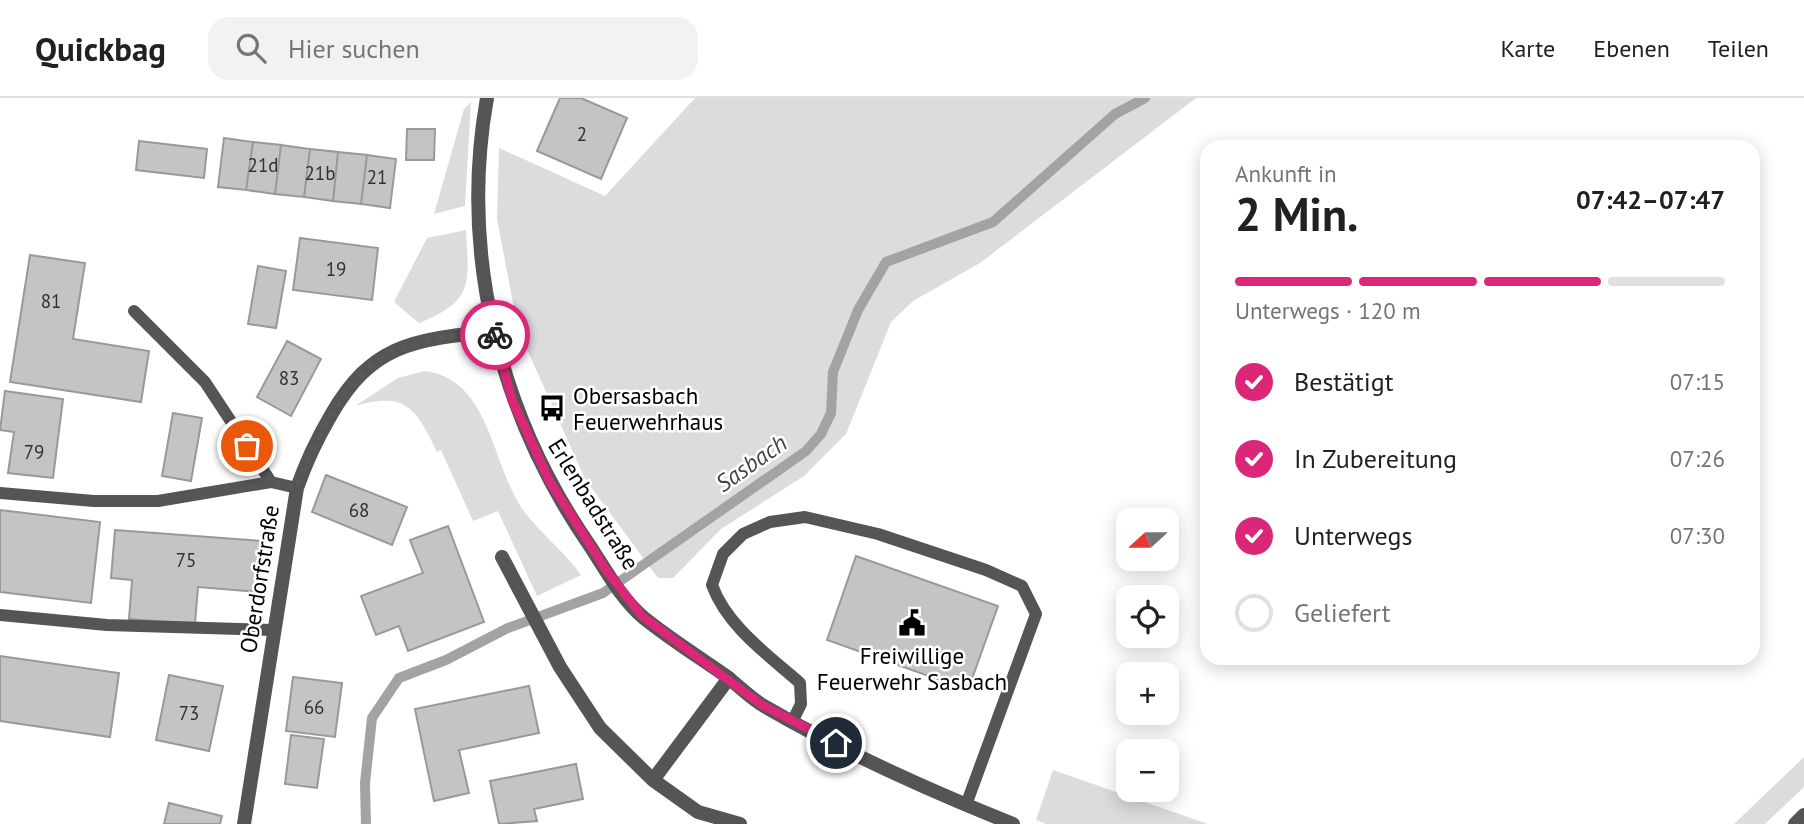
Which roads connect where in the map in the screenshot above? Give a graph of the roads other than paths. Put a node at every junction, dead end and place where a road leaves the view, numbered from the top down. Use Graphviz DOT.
graph roads {
  1 [pos="487,98"];
  2 [pos="134,311"];
  3 [pos="494,331"];
  4 [pos="271,482"];
  5 [pos="297,488"];
  6 [pos="0,493"];
  7 [pos="502,557"];
  8 [pos="0,615"];
  9 [pos="273,630"];
  10 [pos="729,678"];
  11 [pos="793,720"];
  12 [pos="653,780"];
  13 [pos="966,805"];
  14 [pos="1804,816"];
  15 [pos="244,824"];
  16 [pos="740,824"];
  17 [pos="1013,824"];
  18 [pos="1795,824"];
  1 -- 3 [label="street, Erlenbadstraße"];
  2 -- 4 [label="lane"];
  3 -- 5 [label="street, Oberdorfstraße"];
  3 -- 10 [label="street, Erlenbadstraße"];
  4 -- 5 [label="lane"];
  4 -- 6 [label="lane"];
  5 -- 9 [label="street, Oberdorfstraße"];
  7 -- 12 [label="street"];
  8 -- 9 [label="lane"];
  9 -- 15 [label="street, Oberdorfstraße"];
  10 -- 11 [label="street, Erlenbadstraße"];
  10 -- 12 [label="street"];
  11 -- 13 [label="street, Erlenbadstraße"];
  11 -- 13 [label="lane"];
  12 -- 16 [label="street"];
  13 -- 17 [label="street, Erlenbadstraße"];
  14 -- 18 [label="street"];
}
